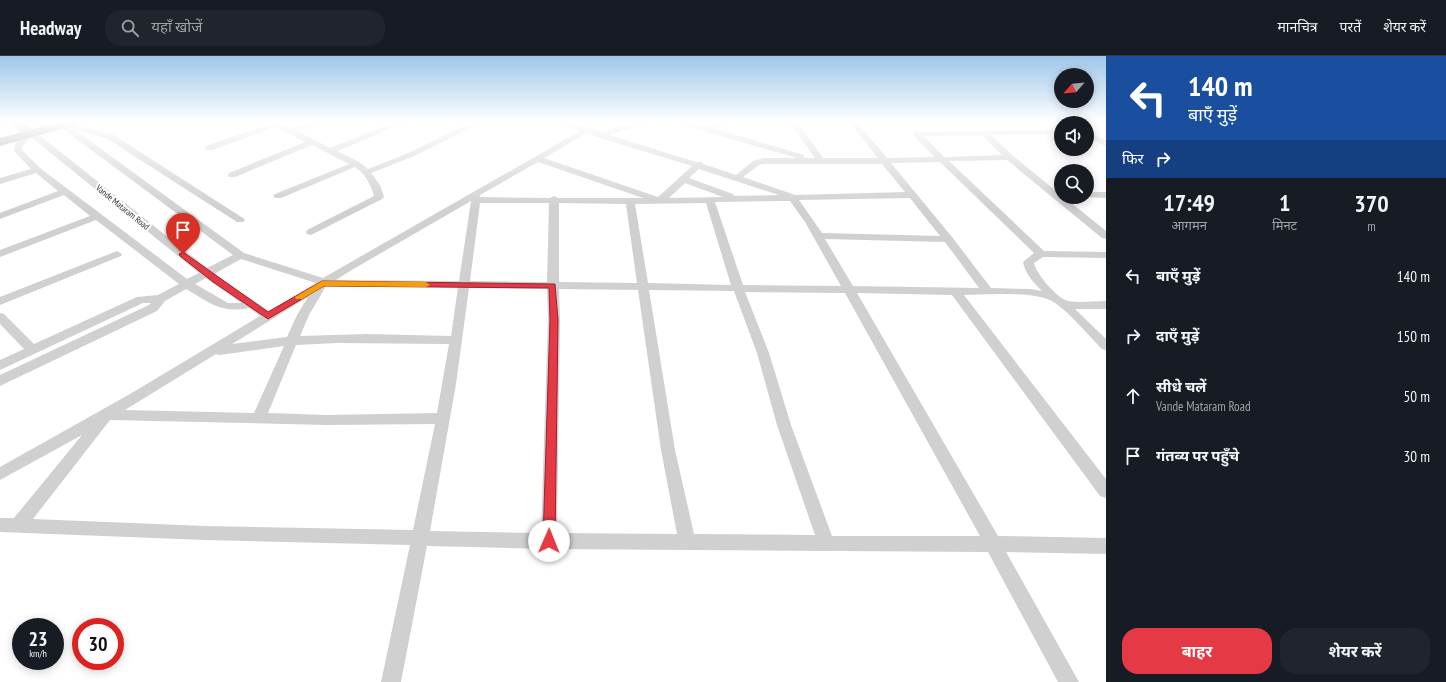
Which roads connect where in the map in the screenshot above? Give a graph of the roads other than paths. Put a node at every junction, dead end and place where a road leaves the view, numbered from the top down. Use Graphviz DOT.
graph roads {
  1 [pos="18,151"];
  2 [pos="57,151"];
  3 [pos="102,151"];
  4 [pos="134,151"];
  5 [pos="290,151"];
  6 [pos="330,151"];
  7 [pos="421,151"];
  8 [pos="551,151"];
  9 [pos="655,151"];
  10 [pos="784,151"];
  11 [pos="812,151"];
  12 [pos="876,151"];
  13 [pos="934,151"];
  14 [pos="1003,151"];
  15 [pos="1009,157"];
  16 [pos="539,158"];
  17 [pos="941,158"];
  18 [pos="818,161"];
  19 [pos="884,161"];
  20 [pos="356,164"];
  21 [pos="699,164"];
  22 [pos="37,170"];
  23 [pos="366,172"];
  24 [pos="232,175"];
  25 [pos="738,177"];
  26 [pos="683,179"];
  27 [pos="0,181"];
  28 [pos="66,191"];
  29 [pos="1054,192"];
  30 [pos="911,195"];
  31 [pos="1094,195"];
  32 [pos="1106,195"];
  33 [pos="278,196"];
  34 [pos="476,197"];
  35 [pos="792,197"];
  36 [pos="554,199"];
  37 [pos="710,199"];
  38 [pos="742,199"];
  39 [pos="630,200"];
  40 [pos="660,201"];
  41 [pos="1069,204"];
  42 [pos="0,216"];
  43 [pos="98,216"];
  44 [pos="240,220"];
  45 [pos="311,232"];
  46 [pos="819,236"];
  47 [pos="1106,236"];
  48 [pos="948,239"];
  49 [pos="0,254"];
  50 [pos="117,254"];
  51 [pos="1041,254"];
  52 [pos="240,255"];
  53 [pos="1106,255"];
  54 [pos="211,276"];
  55 [pos="324,283"];
  56 [pos="186,284"];
  57 [pos="553,285"];
  58 [pos="464,286"];
  59 [pos="643,287"];
  60 [pos="738,288"];
  61 [pos="849,289"];
  62 [pos="955,291"];
  63 [pos="987,291"];
  64 [pos="161,298"];
  65 [pos="1054,298"];
  66 [pos="0,301"];
  67 [pos="251,304"];
  68 [pos="1065,305"];
  69 [pos="1106,305"];
  70 [pos="0,316"];
  71 [pos="268,316"];
  72 [pos="291,340"];
  73 [pos="456,340"];
  74 [pos="1106,346"];
  75 [pos="33,350"];
  76 [pos="209,353"];
  77 [pos="0,365"];
  78 [pos="0,381"];
  79 [pos="106,415"];
  80 [pos="259,418"];
  81 [pos="443,418"];
  82 [pos="0,474"];
  83 [pos="1106,491"];
  84 [pos="0,525"];
  85 [pos="18,526"];
  86 [pos="420,539"];
  87 [pos="549,541"];
  88 [pos="687,542"];
  89 [pos="826,543"];
  90 [pos="993,544"];
  91 [pos="1106,546"];
  92 [pos="390,682"];
  93 [pos="1069,682"];
  1 -- 22 [label="street"];
  2 -- 54 [label="street, Vande Mataram Road"];
  3 -- 52 [label="street"];
  4 -- 44 [label="street"];
  5 -- 24 [label="street"];
  6 -- 20 [label="street"];
  7 -- 23 [label="street"];
  8 -- 16 [label="street"];
  9 -- 21 [label="street"];
  10 -- 18 [label="street"];
  11 -- 18 [label="street"];
  12 -- 19 [label="street"];
  13 -- 17 [label="street"];
  14 -- 15 [label="street"];
  15 -- 17 [label="street"];
  15 -- 29 [label="street"];
  16 -- 34 [label="street"];
  16 -- 40 [label="street"];
  17 -- 19 [label="street"];
  17 -- 51 [label="street"];
  18 -- 19 [label="street"];
  18 -- 25 [label="street"];
  19 -- 30 [label="street"];
  20 -- 23 [label="street"];
  20 -- 33 [label="street"];
  21 -- 25 [label="street"];
  21 -- 26 [label="street"];
  22 -- 27 [label="street"];
  22 -- 28 [label="street"];
  23 -- 45 [label="street"];
  25 -- 35 [label="street"];
  26 -- 38 [label="street"];
  26 -- 40 [label="street"];
  28 -- 42 [label="street"];
  28 -- 43 [label="street"];
  30 -- 35 [label="street"];
  30 -- 48 [label="street"];
  31 -- 32 [label="street"];
  34 -- 36 [label="street"];
  34 -- 55 [label="street"];
  34 -- 58 [label="street"];
  35 -- 38 [label="street"];
  35 -- 46 [label="street"];
  36 -- 39 [label="street"];
  36 -- 57 [label="street"];
  37 -- 38 [label="street"];
  37 -- 40 [label="street"];
  37 -- 60 [label="street"];
  39 -- 40 [label="street"];
  39 -- 59 [label="street"];
  41 -- 47 [label="street"];
  43 -- 49 [label="street"];
  43 -- 56 [label="street"];
  46 -- 48 [label="street"];
  46 -- 61 [label="street"];
  48 -- 63 [label="street"];
  50 -- 66 [label="street"];
  51 -- 53 [label="street"];
  51 -- 65 [label="street"];
  52 -- 54 [label="street"];
  52 -- 55 [label="street"];
  54 -- 56 [label="street"];
  54 -- 67 [label="street, Vande Mataram Road"];
  55 -- 58 [label="street"];
  55 -- 71 [label="street"];
  55 -- 72 [label="street"];
  56 -- 64 [label="street"];
  56 -- 67 [label="street"];
  57 -- 58 [label="street"];
  57 -- 59 [label="street"];
  57 -- 87 [label="street"];
  58 -- 73 [label="street"];
  59 -- 60 [label="street"];
  59 -- 88 [label="street"];
  60 -- 61 [label="street"];
  60 -- 89 [label="street"];
  61 -- 62 [label="street"];
  61 -- 90 [label="street"];
  62 -- 63 [label="street"];
  62 -- 83 [label="street"];
  63 -- 65 [label="street"];
  64 -- 75 [label="street"];
  64 -- 78 [label="street"];
  65 -- 68 [label="street"];
  67 -- 71 [label="street, Vande Mataram Road"];
  68 -- 69 [label="street"];
  68 -- 74 [label="street"];
  70 -- 75 [label="street"];
  71 -- 76 [label="street"];
  72 -- 73 [label="street"];
  72 -- 76 [label="street"];
  72 -- 80 [label="street"];
  73 -- 81 [label="street"];
  75 -- 77 [label="street"];
  76 -- 79 [label="street"];
  79 -- 80 [label="street"];
  79 -- 82 [label="street"];
  79 -- 85 [label="street"];
  80 -- 81 [label="street"];
  81 -- 86 [label="street"];
  84 -- 85 [label="street"];
  85 -- 86 [label="street"];
  86 -- 87 [label="street"];
  86 -- 92 [label="street"];
  87 -- 88 [label="street"];
  88 -- 89 [label="street"];
  89 -- 90 [label="street"];
  90 -- 91 [label="street"];
  90 -- 93 [label="street"];
}
